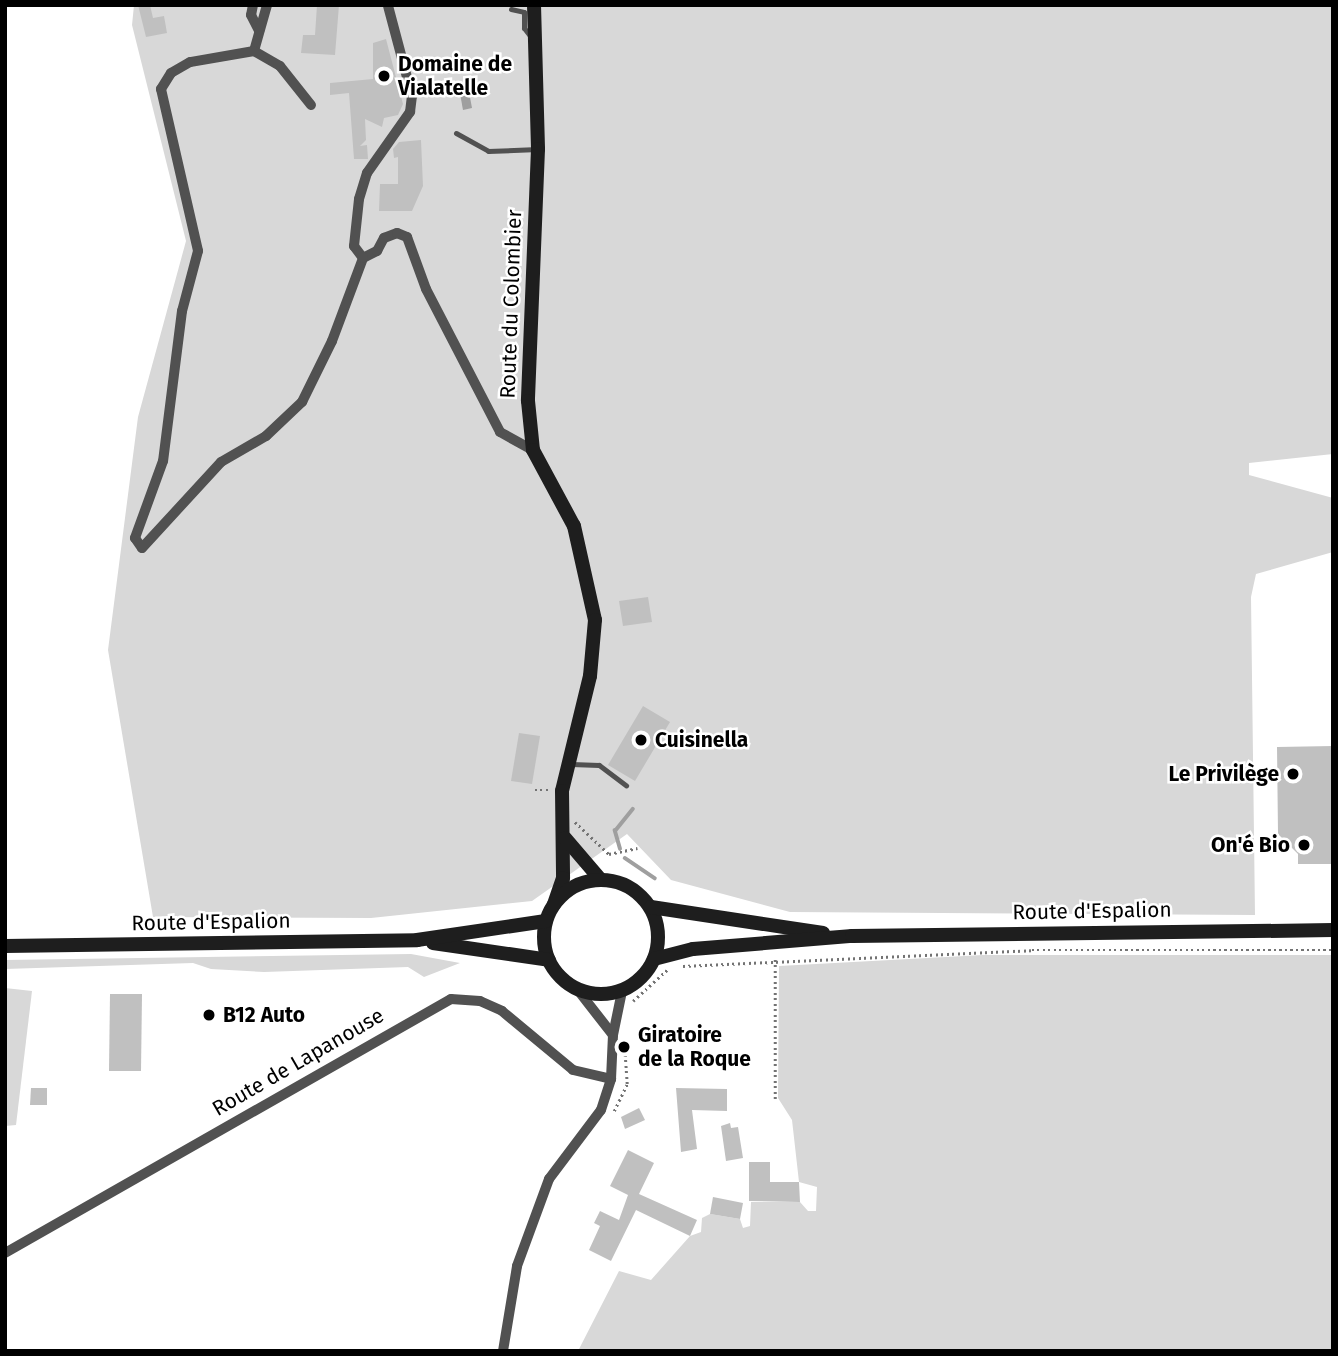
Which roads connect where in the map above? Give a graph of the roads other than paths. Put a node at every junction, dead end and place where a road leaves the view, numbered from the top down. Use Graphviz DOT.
graph roads {
  1 [pos="253,5"];
  2 [pos="267,5"];
  3 [pos="534,5"];
  4 [pos="388,6"];
  5 [pos="511,9"];
  6 [pos="259,31"];
  7 [pos="536,42"];
  8 [pos="254,51"];
  9 [pos="311,105"];
  10 [pos="456,133"];
  11 [pos="538,149"];
  12 [pos="363,258"];
  13 [pos="533,450"];
  14 [pos="568,764"];
  15 [pos="626,785"];
  16 [pos="565,838"];
  17 [pos="600,879"];
  18 [pos="554,904"];
  19 [pos="651,907"];
  20 [pos="546,921"];
  21 [pos="1333,930"];
  22 [pos="852,936"];
  23 [pos="417,940"];
  24 [pos="5,946"];
  25 [pos="654,959"];
  26 [pos="549,960"];
  27 [pos="577,989"];
  28 [pos="622,991"];
  29 [pos="612,1035"];
  30 [pos="611,1079"];
  31 [pos="5,1253"];
  32 [pos="503,1351"];
  1 -- 6 [label="street"];
  2 -- 6 [label="street"];
  3 -- 7 [label="main road, Route du Colombier"];
  4 -- 12 [label="street"];
  5 -- 7 [label="lane"];
  6 -- 8 [label="street"];
  7 -- 11 [label="main road, Route du Colombier"];
  8 -- 9 [label="street"];
  8 -- 12 [label="street"];
  10 -- 11 [label="lane"];
  11 -- 13 [label="main road, Route du Colombier"];
  12 -- 13 [label="street"];
  13 -- 14 [label="main road, Route du Colombier"];
  14 -- 15 [label="lane"];
  14 -- 16 [label="main road, Route du Colombier"];
  16 -- 17 [label="main road"];
  16 -- 18 [label="main road, Route du Colombier"];
  17 -- 18 [label="main road"];
  17 -- 19 [label="main road"];
  18 -- 20 [label="main road"];
  19 -- 22 [label="main road, Route d'Espalion"];
  19 -- 25 [label="main road"];
  20 -- 23 [label="main road, Route d'Espalion"];
  20 -- 26 [label="main road"];
  21 -- 22 [label="main road, Route d'Espalion"];
  22 -- 25 [label="main road, Route d'Espalion"];
  23 -- 24 [label="main road, Route d'Espalion"];
  23 -- 26 [label="main road, Route d'Espalion"];
  25 -- 28 [label="main road"];
  26 -- 27 [label="main road"];
  27 -- 28 [label="main road"];
  27 -- 29 [label="street"];
  28 -- 29 [label="street"];
  29 -- 30 [label="street"];
  30 -- 31 [label="street, Route de Lapanouse"];
  30 -- 32 [label="street"];
}
